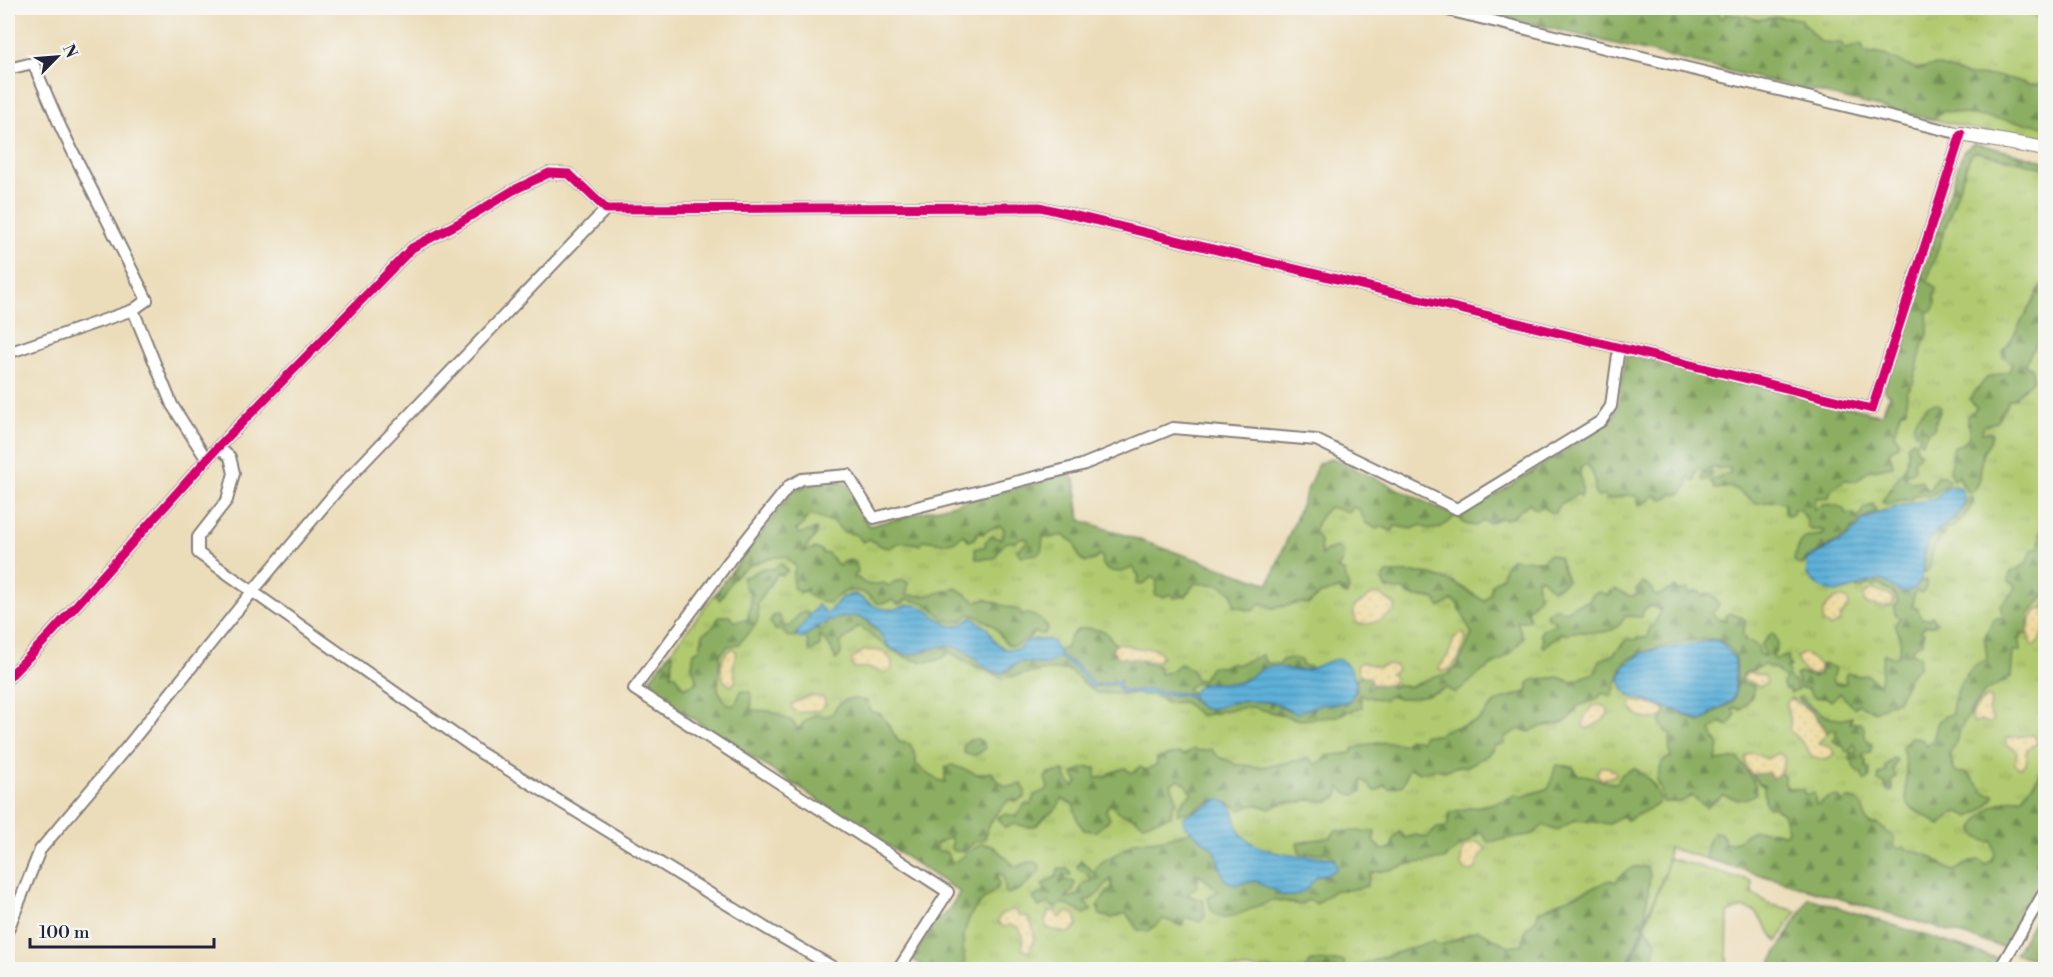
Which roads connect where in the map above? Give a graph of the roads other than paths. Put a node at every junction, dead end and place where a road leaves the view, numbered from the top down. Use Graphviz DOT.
graph roads {
  1 [pos="1439,8"];
  2 [pos="8,69"];
  3 [pos="1961,134"];
  4 [pos="2046,149"];
  5 [pos="606,210"];
  6 [pos="133,310"];
  7 [pos="1619,347"];
  8 [pos="8,353"];
  9 [pos="218,447"];
  10 [pos="207,460"];
  11 [pos="252,592"];
  12 [pos="8,678"];
  13 [pos="2046,889"];
  14 [pos="8,930"];
  15 [pos="838,969"];
  16 [pos="898,969"];
  17 [pos="2000,969"];
  1 -- 3 [label="street"];
  2 -- 6 [label="street"];
  3 -- 4 [label="street"];
  3 -- 7 [label="street"];
  5 -- 7 [label="street"];
  5 -- 9 [label="street"];
  5 -- 11 [label="street"];
  6 -- 8 [label="street"];
  6 -- 10 [label="street"];
  7 -- 16 [label="street"];
  9 -- 10 [label="street"];
  9 -- 11 [label="street"];
  10 -- 12 [label="street"];
  11 -- 14 [label="street"];
  11 -- 15 [label="street"];
  13 -- 17 [label="street"];
}
